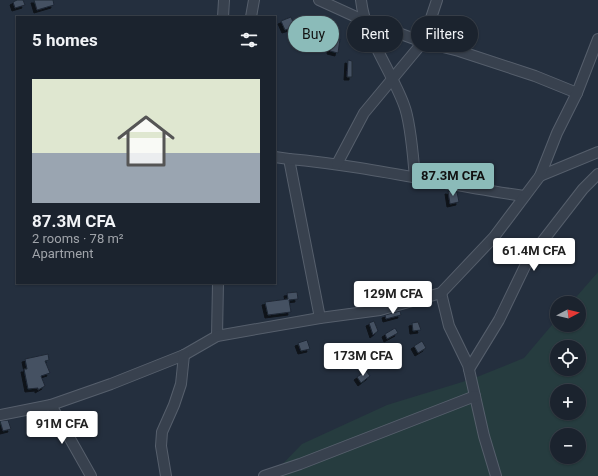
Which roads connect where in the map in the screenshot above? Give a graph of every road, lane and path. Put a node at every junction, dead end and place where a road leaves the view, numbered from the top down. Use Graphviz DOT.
graph roads {
  1 [pos="224,0"];
  2 [pos="254,0"];
  3 [pos="319,0"];
  4 [pos="362,0"];
  5 [pos="437,0"];
  6 [pos="223,16"];
  7 [pos="251,16"];
  8 [pos="354,16"];
  9 [pos="364,16"];
  10 [pos="432,16"];
  11 [pos="598,39"];
  12 [pos="380,52"];
  13 [pos="414,52"];
  14 [pos="462,52"];
  15 [pos="393,77"];
  16 [pos="577,93"];
  17 [pos="598,152"];
  18 [pos="276,157"];
  19 [pos="289,158"];
  20 [pos="337,164"];
  21 [pos="598,174"];
  22 [pos="540,176"];
  23 [pos="414,178"];
  24 [pos="524,196"];
  25 [pos="218,284"];
  26 [pos="441,293"];
  27 [pos="320,318"];
  28 [pos="217,336"];
  29 [pos="184,355"];
  30 [pos="469,369"];
  31 [pos="475,396"];
  32 [pos="51,405"];
  33 [pos="0,415"];
  34 [pos="91,476"];
  35 [pos="166,476"];
  36 [pos="264,476"];
  37 [pos="496,476"];
  1 -- 6 [label="street"];
  2 -- 7 [label="street"];
  3 -- 8 [label="street"];
  4 -- 9 [label="street"];
  5 -- 10 [label="street"];
  11 -- 16 [label="street"];
  12 -- 15 [label="street"];
  13 -- 15 [label="street"];
  14 -- 16 [label="street"];
  15 -- 20 [label="street"];
  15 -- 23 [label="street"];
  16 -- 22 [label="street"];
  17 -- 22 [label="street"];
  18 -- 19 [label="street"];
  19 -- 20 [label="street"];
  19 -- 27 [label="street"];
  20 -- 23 [label="street"];
  21 -- 30 [label="street"];
  22 -- 24 [label="street"];
  23 -- 24 [label="street"];
  24 -- 26 [label="street"];
  25 -- 28 [label="street"];
  26 -- 27 [label="street"];
  26 -- 30 [label="street"];
  27 -- 28 [label="street"];
  28 -- 29 [label="street"];
  29 -- 32 [label="street"];
  29 -- 35 [label="street"];
  30 -- 31 [label="street"];
  31 -- 36 [label="street"];
  31 -- 37 [label="street"];
  32 -- 33 [label="street"];
  32 -- 34 [label="street"];
}
